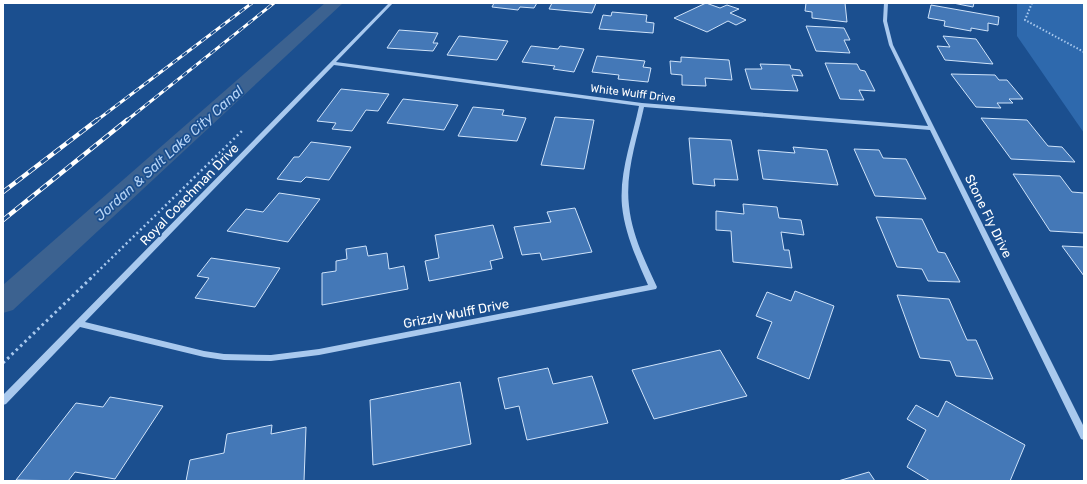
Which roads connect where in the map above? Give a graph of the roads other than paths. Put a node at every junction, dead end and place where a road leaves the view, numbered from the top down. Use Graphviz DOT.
graph roads {
  1 [pos="392,3"];
  2 [pos="886,3"];
  3 [pos="333,63"];
  4 [pos="642,105"];
  5 [pos="932,128"];
  6 [pos="79,324"];
  7 [pos="3,402"];
  8 [pos="1084,436"];
  1 -- 3 [label="street, Royal Coachman Drive"];
  2 -- 5 [label="street, Stone Fly Drive"];
  3 -- 4 [label="street, White Wulff Drive"];
  3 -- 6 [label="street, Royal Coachman Drive"];
  4 -- 5 [label="street, White Wulff Drive"];
  4 -- 6 [label="street, Grizzly Wulff Drive"];
  5 -- 8 [label="street, Stone Fly Drive"];
  6 -- 7 [label="street, Royal Coachman Drive"];
}
